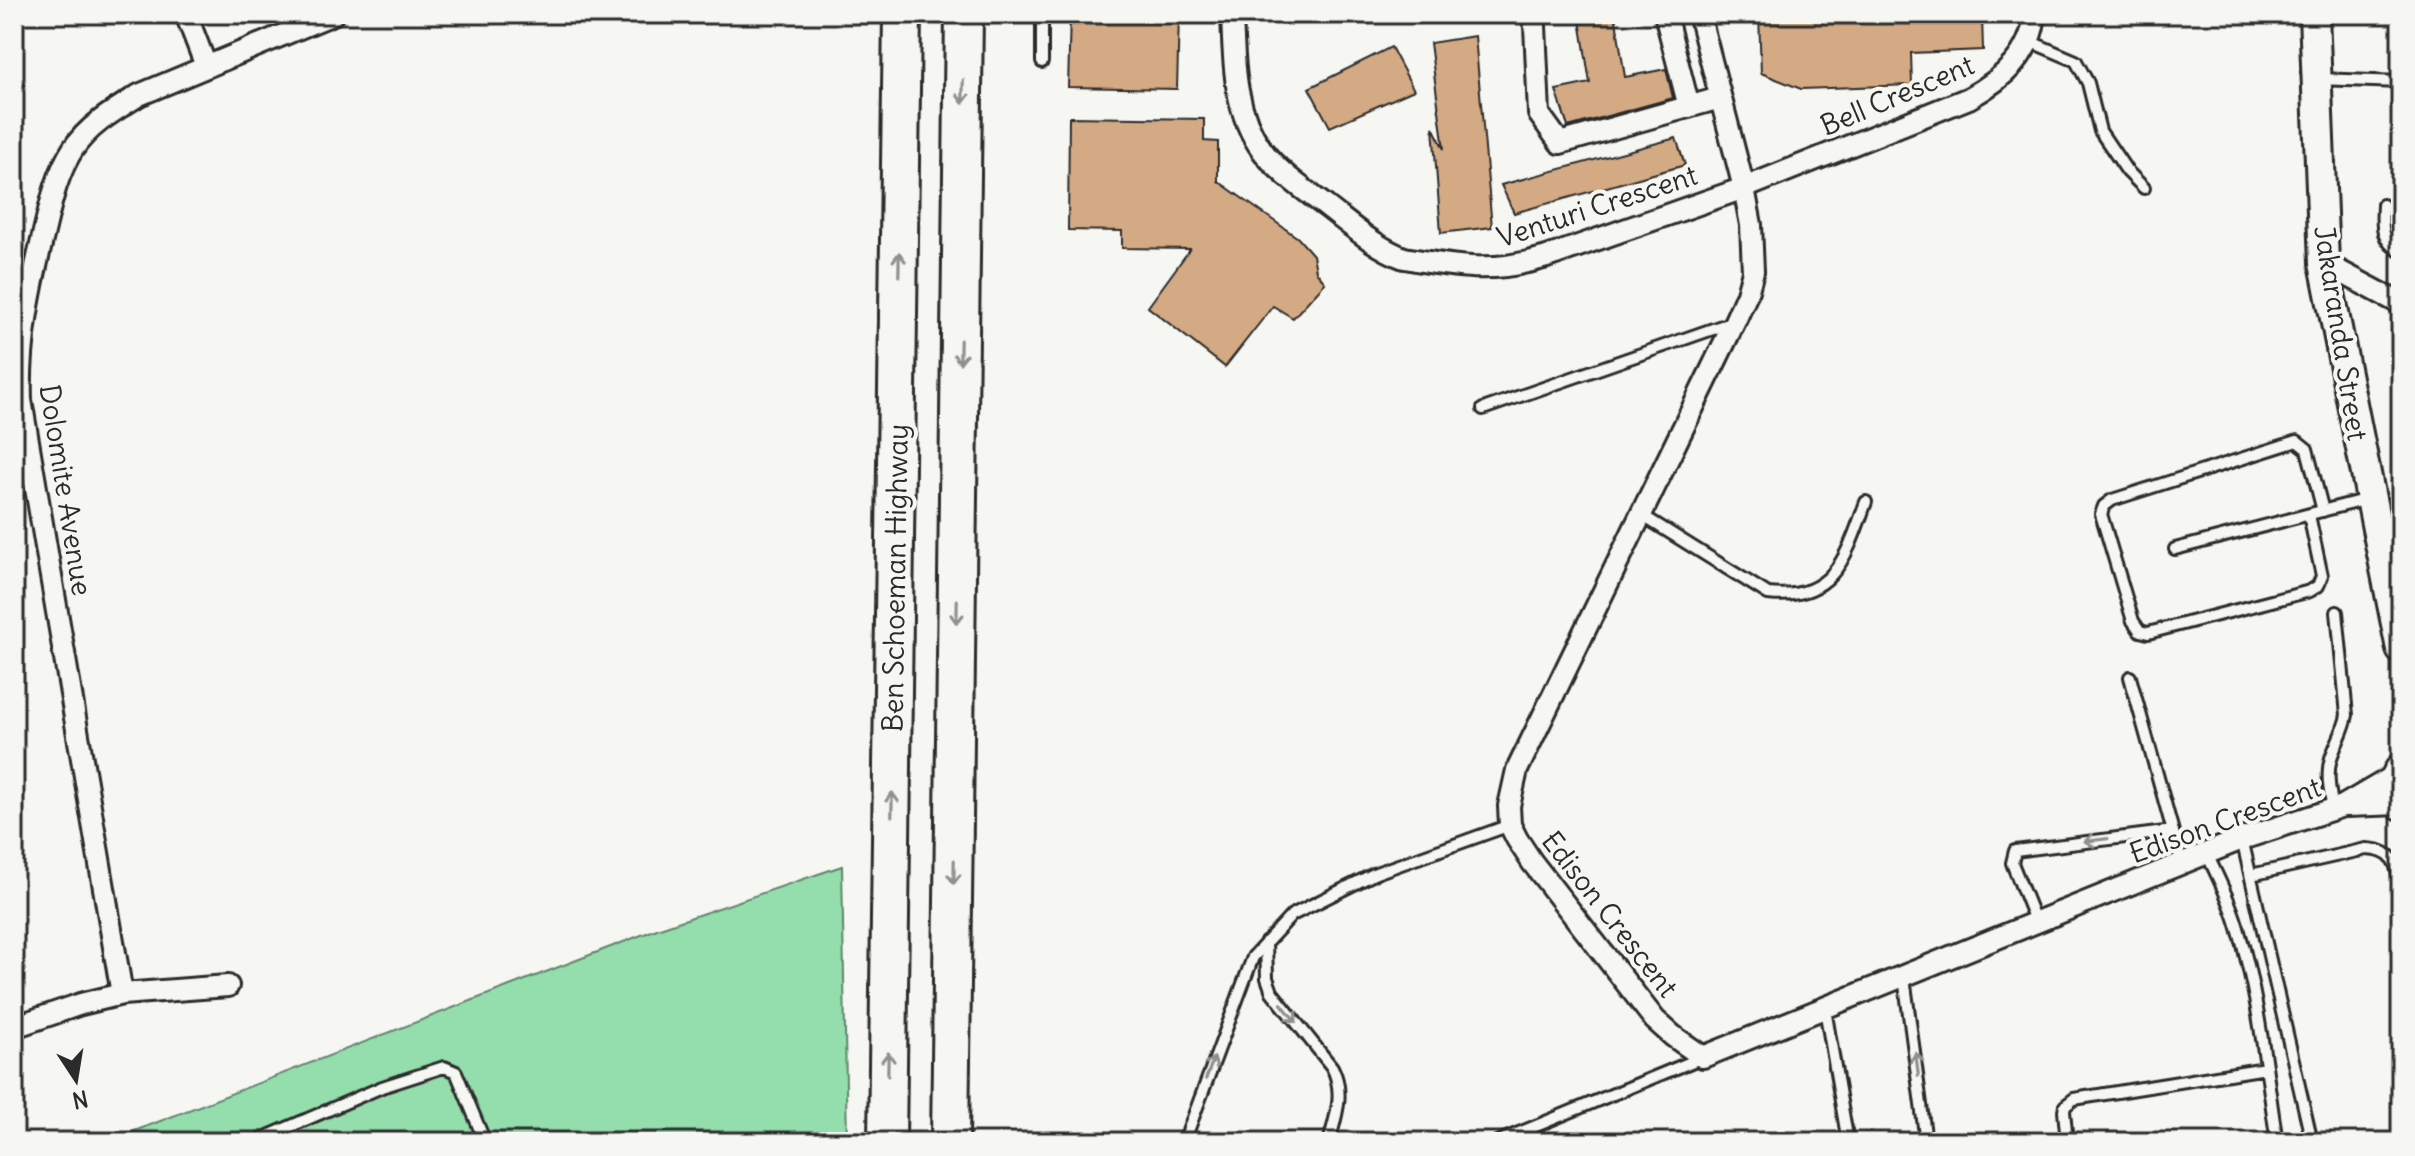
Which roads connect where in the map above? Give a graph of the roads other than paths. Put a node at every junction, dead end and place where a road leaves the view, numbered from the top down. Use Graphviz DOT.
graph roads {
  1 [pos="186,14"];
  2 [pos="333,14"];
  3 [pos="964,14"];
  4 [pos="1042,14"];
  5 [pos="1232,14"];
  6 [pos="1531,14"];
  7 [pos="1665,14"];
  8 [pos="1699,14"];
  9 [pos="2035,14"];
  10 [pos="2314,14"];
  11 [pos="902,21"];
  12 [pos="2029,41"];
  13 [pos="1042,62"];
  14 [pos="206,66"];
  15 [pos="2316,79"];
  16 [pos="2401,82"];
  17 [pos="1720,98"];
  18 [pos="1689,107"];
  19 [pos="1744,188"];
  20 [pos="2144,188"];
  21 [pos="2383,205"];
  22 [pos="2401,252"];
  23 [pos="2324,263"];
  24 [pos="2401,304"];
  25 [pos="1735,321"];
  26 [pos="1483,409"];
  27 [pos="2370,499"];
  28 [pos="1866,502"];
  29 [pos="2323,511"];
  30 [pos="1640,514"];
  31 [pos="2309,515"];
  32 [pos="2175,549"];
  33 [pos="2337,612"];
  34 [pos="2401,649"];
  35 [pos="2130,677"];
  36 [pos="2399,769"];
  37 [pos="2401,804"];
  38 [pos="2338,808"];
  39 [pos="1510,825"];
  40 [pos="2173,831"];
  41 [pos="2242,839"];
  42 [pos="2207,854"];
  43 [pos="2182,864"];
  44 [pos="2251,875"];
  45 [pos="2401,892"];
  46 [pos="2036,923"];
  47 [pos="1266,942"];
  48 [pos="1904,977"];
  49 [pos="228,986"];
  50 [pos="122,994"];
  51 [pos="1825,1009"];
  52 [pos="14,1027"];
  53 [pos="1703,1057"];
  54 [pos="2266,1068"];
  55 [pos="254,1142"];
  56 [pos="485,1142"];
  57 [pos="887,1142"];
  58 [pos="950,1142"];
  59 [pos="1184,1142"];
  60 [pos="1329,1142"];
  61 [pos="1497,1142"];
  62 [pos="1848,1142"];
  63 [pos="1926,1142"];
  64 [pos="2067,1142"];
  65 [pos="2277,1142"];
  66 [pos="2312,1142"];
  1 -- 14 [label="street"];
  2 -- 14 [label="street, Dolomite Avenue"];
  3 -- 58 [label="highway, one-way"];
  4 -- 13 [label="lane"];
  5 -- 19 [label="street, Venturi Crescent"];
  6 -- 18 [label="street"];
  7 -- 18 [label="street"];
  8 -- 17 [label="street, Edison Crescent"];
  9 -- 12 [label="street, Bell Crescent"];
  10 -- 15 [label="street, Jakaranda Street"];
  57 -- 11 [label="highway, Ben Schoeman Highway, one-way"];
  12 -- 19 [label="street, Bell Crescent"];
  12 -- 20 [label="lane"];
  14 -- 50 [label="street, Dolomite Avenue"];
  15 -- 16 [label="lane"];
  15 -- 23 [label="street, Jakaranda Street"];
  17 -- 18 [label="street"];
  17 -- 19 [label="street, Edison Crescent"];
  19 -- 25 [label="street, Edison Crescent"];
  21 -- 22 [label="lane"];
  23 -- 24 [label="street"];
  23 -- 27 [label="street, Jakaranda Street"];
  25 -- 26 [label="lane"];
  25 -- 30 [label="street, Edison Crescent"];
  27 -- 29 [label="lane"];
  27 -- 34 [label="street, Jakaranda Street"];
  28 -- 30 [label="lane"];
  29 -- 31 [label="lane"];
  29 -- 31 [label="lane"];
  30 -- 39 [label="street, Edison Crescent"];
  31 -- 32 [label="lane"];
  33 -- 38 [label="lane"];
  35 -- 40 [label="lane"];
  36 -- 37 [label="street"];
  36 -- 38 [label="street, Edison Crescent"];
  37 -- 38 [label="street, Edison Crescent"];
  38 -- 41 [label="street, Edison Crescent"];
  39 -- 47 [label="lane"];
  39 -- 53 [label="street, Edison Crescent"];
  40 -- 43 [label="lane"];
  40 -- 46 [label="lane, one-way"];
  41 -- 42 [label="street, Edison Crescent"];
  41 -- 44 [label="lane"];
  42 -- 43 [label="street, Edison Crescent"];
  42 -- 54 [label="lane"];
  43 -- 46 [label="street, Edison Crescent"];
  44 -- 45 [label="lane"];
  44 -- 66 [label="lane"];
  46 -- 48 [label="street, Edison Crescent"];
  59 -- 47 [label="lane, one-way"];
  47 -- 60 [label="lane, one-way"];
  48 -- 51 [label="street, Edison Crescent"];
  63 -- 48 [label="lane, one-way"];
  49 -- 50 [label="street"];
  50 -- 52 [label="street"];
  51 -- 53 [label="street, Edison Crescent"];
  51 -- 62 [label="lane"];
  53 -- 61 [label="lane"];
  54 -- 64 [label="lane"];
  54 -- 65 [label="lane"];
  55 -- 56 [label="lane"];
}
